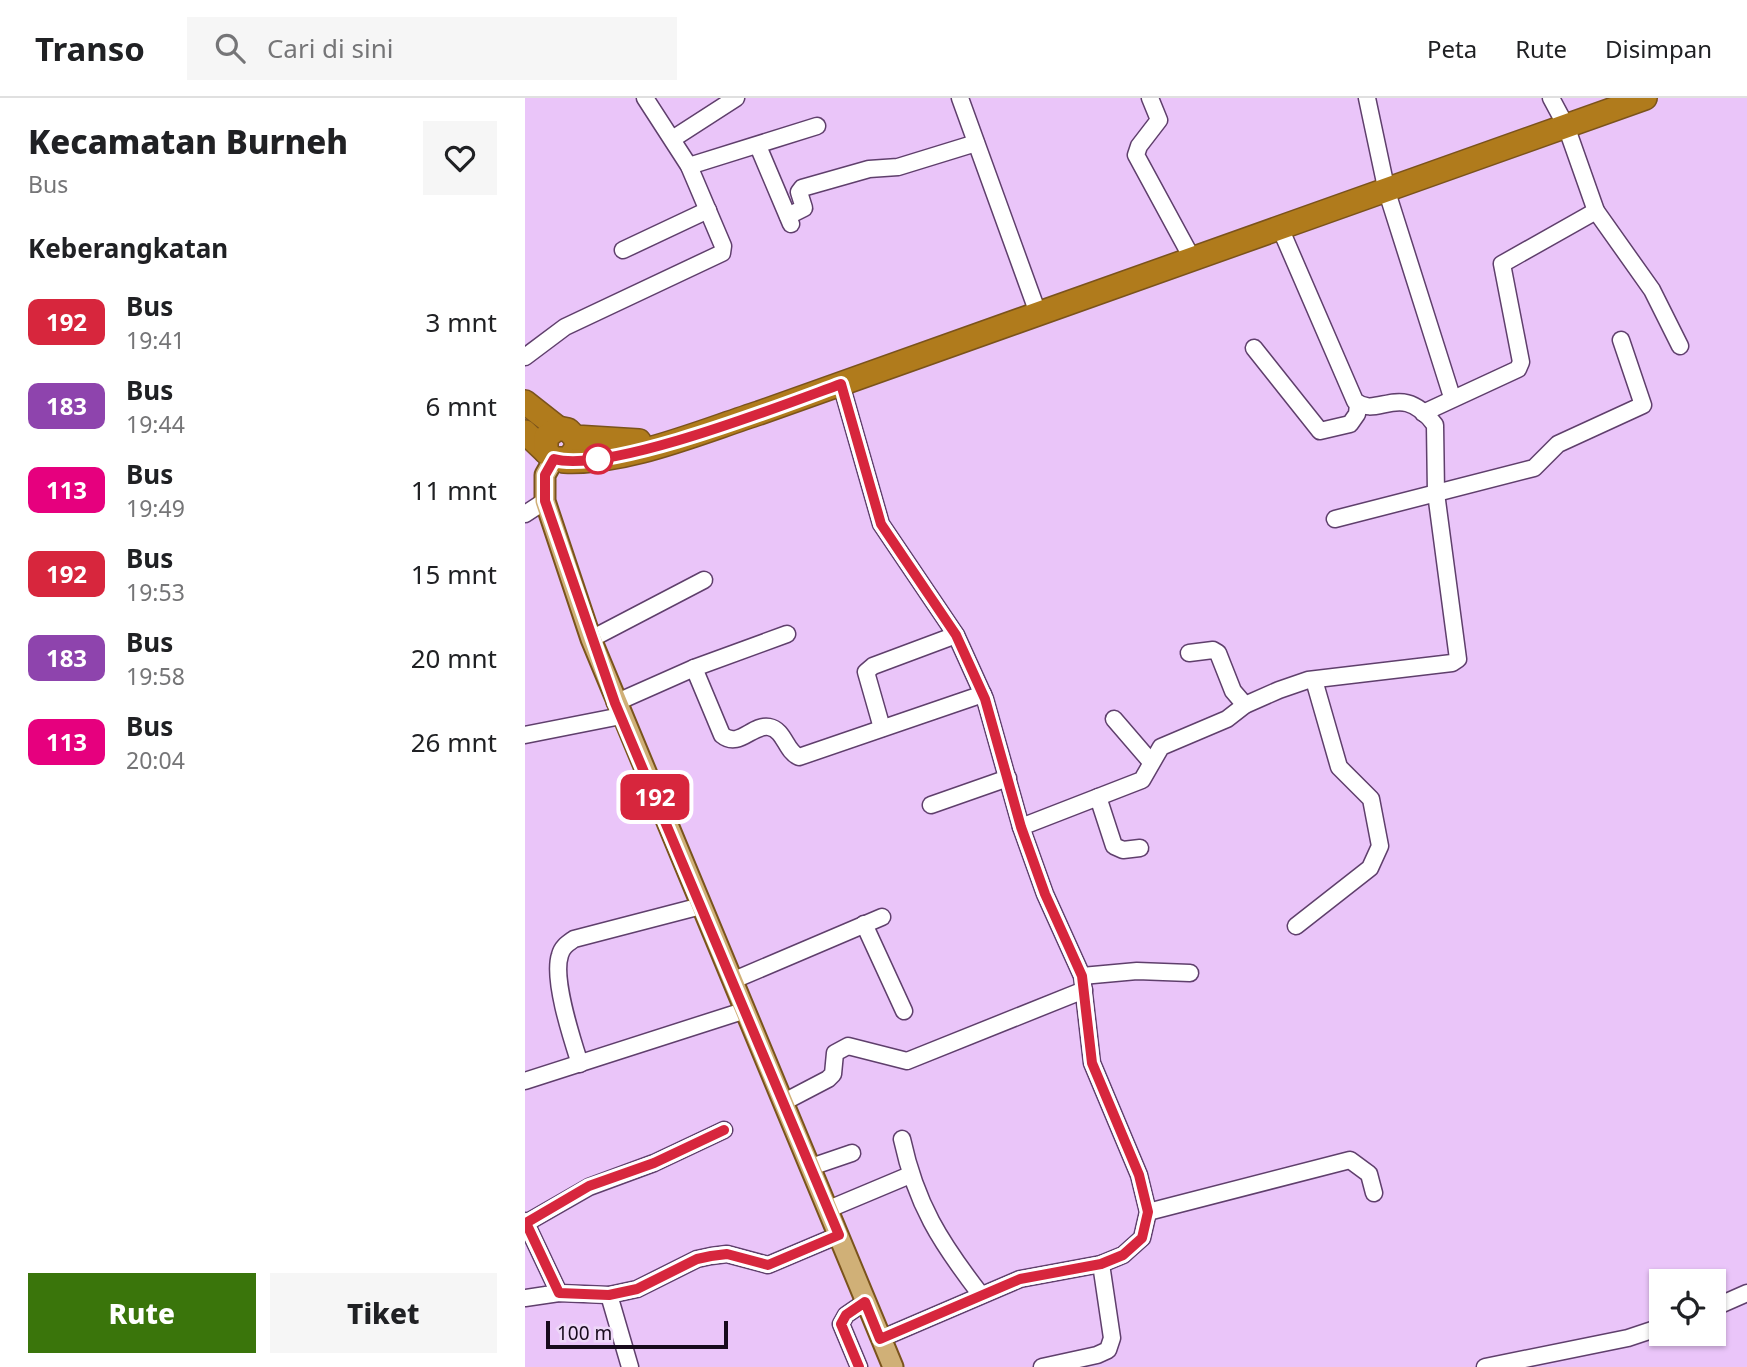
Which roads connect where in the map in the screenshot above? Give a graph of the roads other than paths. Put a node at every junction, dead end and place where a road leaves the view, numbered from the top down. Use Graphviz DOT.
graph roads {
  1 [pos="645,98"];
  2 [pos="736,98"];
  3 [pos="960,98"];
  4 [pos="1150,98"];
  5 [pos="1367,98"];
  6 [pos="1551,98"];
  7 [pos="1645,98"];
  8 [pos="817,126"];
  9 [pos="1566,127"];
  10 [pos="674,138"];
  11 [pos="976,143"];
  12 [pos="758,146"];
  13 [pos="689,166"];
  14 [pos="1387,192"];
  15 [pos="708,210"];
  16 [pos="1596,211"];
  17 [pos="1281,230"];
  18 [pos="623,250"];
  19 [pos="1193,260"];
  20 [pos="1039,316"];
  21 [pos="1621,341"];
  22 [pos="1680,346"];
  23 [pos="1254,348"];
  24 [pos="525,357"];
  25 [pos="841,384"];
  26 [pos="1452,397"];
  27 [pos="525,401"];
  28 [pos="1359,404"];
  29 [pos="1423,413"];
  30 [pos="525,432"];
  31 [pos="567,432"];
  32 [pos="681,438"];
  33 [pos="555,457"];
  34 [pos="1436,494"];
  35 [pos="545,501"];
  36 [pos="525,514"];
  37 [pos="1335,519"];
  38 [pos="704,580"];
  39 [pos="787,635"];
  40 [pos="956,635"];
  41 [pos="590,639"];
  42 [pos="1189,653"];
  43 [pos="694,668"];
  44 [pos="1314,680"];
  45 [pos="983,694"];
  46 [pos="1245,705"];
  47 [pos="618,710"];
  48 [pos="1114,719"];
  49 [pos="882,729"];
  50 [pos="525,735"];
  51 [pos="1151,762"];
  52 [pos="1008,778"];
  53 [pos="1098,797"];
  54 [pos="931,805"];
  55 [pos="1021,827"];
  56 [pos="1139,848"];
  57 [pos="701,906"];
  58 [pos="882,917"];
  59 [pos="865,924"];
  60 [pos="1296,926"];
  61 [pos="1190,973"];
  62 [pos="734,980"];
  63 [pos="1083,983"];
  64 [pos="747,1010"];
  65 [pos="904,1011"];
  66 [pos="580,1064"];
  67 [pos="525,1081"];
  68 [pos="784,1102"];
  69 [pos="724,1130"];
  70 [pos="902,1139"];
  71 [pos="852,1153"];
  72 [pos="811,1167"];
  73 [pos="910,1175"];
  74 [pos="1374,1194"];
  75 [pos="829,1209"];
  76 [pos="1148,1212"];
  77 [pos="526,1222"];
  78 [pos="839,1235"];
  79 [pos="1101,1264"];
  80 [pos="559,1293"];
  81 [pos="1747,1293"];
  82 [pos="981,1294"];
  83 [pos="609,1295"];
  84 [pos="525,1298"];
  85 [pos="865,1302"];
  86 [pos="1726,1302"];
  87 [pos="1649,1331"];
  88 [pos="880,1339"];
  89 [pos="630,1367"];
  90 [pos="859,1367"];
  91 [pos="893,1367"];
  92 [pos="1042,1367"];
  93 [pos="1485,1367"];
  1 -- 10 [label="street"];
  2 -- 10 [label="street"];
  3 -- 11 [label="street"];
  4 -- 19 [label="street"];
  5 -- 14 [label="street"];
  6 -- 9 [label="street"];
  7 -- 9 [label="highway"];
  8 -- 12 [label="street"];
  9 -- 14 [label="highway"];
  9 -- 16 [label="street"];
  10 -- 13 [label="street"];
  11 -- 12 [label="street"];
  11 -- 20 [label="street"];
  12 -- 13 [label="street"];
  13 -- 15 [label="street"];
  14 -- 17 [label="highway"];
  14 -- 26 [label="street"];
  15 -- 18 [label="street"];
  15 -- 24 [label="street"];
  16 -- 22 [label="street"];
  16 -- 26 [label="street"];
  17 -- 19 [label="highway"];
  17 -- 28 [label="street"];
  19 -- 20 [label="highway"];
  20 -- 25 [label="highway"];
  21 -- 34 [label="street"];
  23 -- 28 [label="street"];
  25 -- 32 [label="highway"];
  25 -- 40 [label="street"];
  26 -- 29 [label="street"];
  27 -- 31 [label="highway"];
  28 -- 29 [label="street"];
  29 -- 34 [label="street"];
  30 -- 33 [label="highway"];
  31 -- 32 [label="highway"];
  31 -- 33 [label="highway"];
  32 -- 33 [label="highway"];
  33 -- 35 [label="main road"];
  34 -- 37 [label="street"];
  34 -- 44 [label="street"];
  35 -- 36 [label="street"];
  35 -- 41 [label="main road"];
  38 -- 41 [label="street"];
  39 -- 43 [label="street"];
  40 -- 45 [label="street"];
  40 -- 49 [label="street"];
  41 -- 47 [label="main road"];
  42 -- 46 [label="street"];
  43 -- 47 [label="street"];
  43 -- 49 [label="street"];
  44 -- 46 [label="street"];
  44 -- 60 [label="street"];
  45 -- 49 [label="street"];
  45 -- 52 [label="street"];
  46 -- 51 [label="street"];
  47 -- 50 [label="street"];
  47 -- 57 [label="main road"];
  48 -- 51 [label="street"];
  51 -- 53 [label="street"];
  52 -- 54 [label="street"];
  52 -- 55 [label="street"];
  53 -- 55 [label="street"];
  53 -- 56 [label="street"];
  55 -- 63 [label="street"];
  57 -- 62 [label="main road"];
  57 -- 66 [label="street"];
  58 -- 59 [label="street"];
  59 -- 62 [label="street"];
  59 -- 65 [label="street"];
  61 -- 63 [label="street"];
  62 -- 64 [label="main road"];
  63 -- 68 [label="street"];
  63 -- 76 [label="street"];
  64 -- 66 [label="street"];
  64 -- 68 [label="main road"];
  66 -- 67 [label="street"];
  68 -- 72 [label="main road"];
  69 -- 77 [label="street"];
  70 -- 73 [label="street"];
  71 -- 72 [label="street"];
  72 -- 75 [label="main road"];
  73 -- 75 [label="street"];
  73 -- 82 [label="street"];
  74 -- 76 [label="street"];
  75 -- 78 [label="main road"];
  76 -- 79 [label="street"];
  77 -- 80 [label="street"];
  78 -- 83 [label="street"];
  78 -- 85 [label="main road"];
  79 -- 82 [label="street"];
  79 -- 92 [label="street"];
  80 -- 83 [label="street"];
  80 -- 84 [label="street"];
  81 -- 86 [label="street"];
  82 -- 88 [label="street"];
  83 -- 89 [label="street"];
  85 -- 88 [label="main road"];
  85 -- 90 [label="street"];
  87 -- 93 [label="street"];
  88 -- 91 [label="main road"];
}
